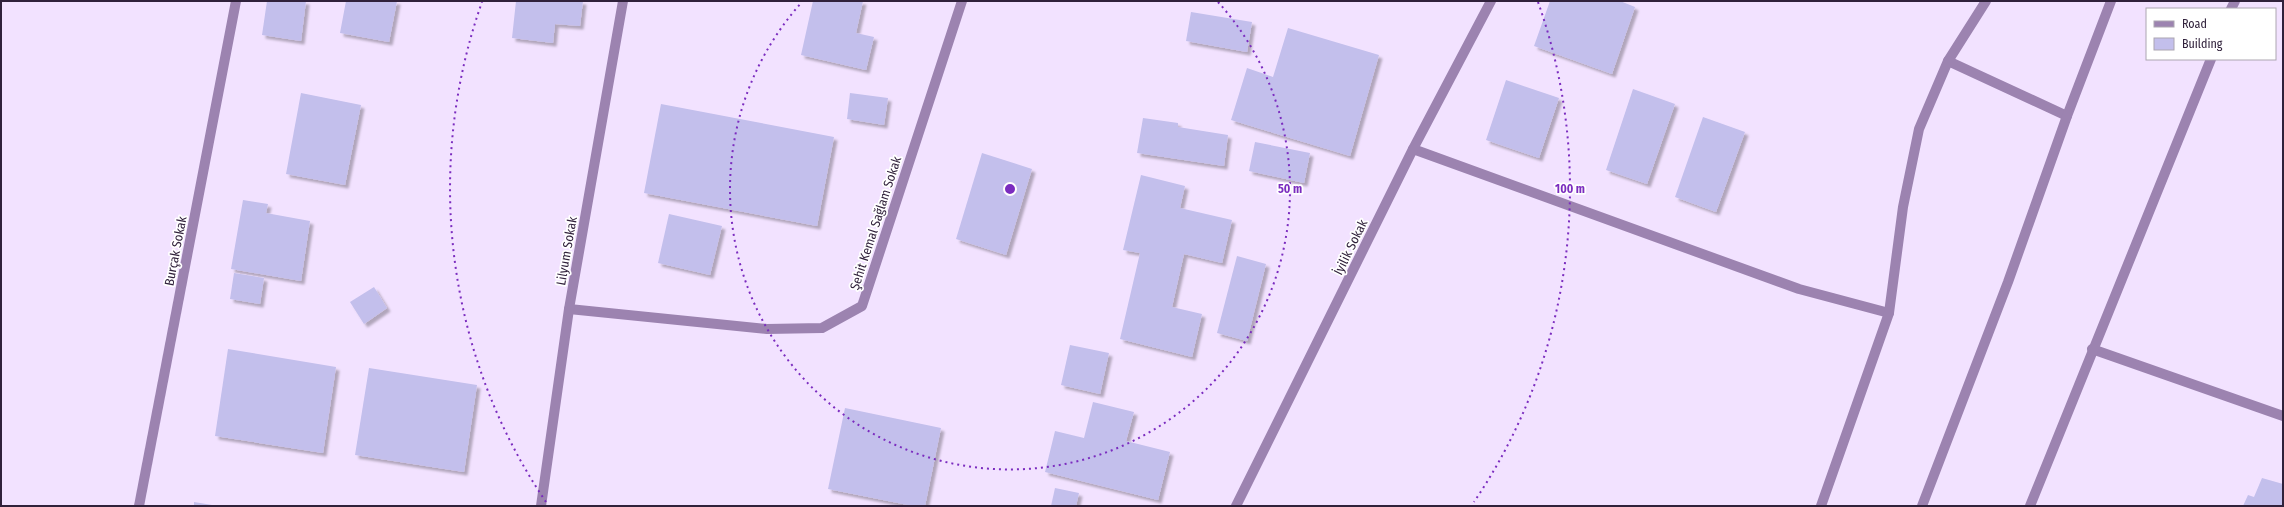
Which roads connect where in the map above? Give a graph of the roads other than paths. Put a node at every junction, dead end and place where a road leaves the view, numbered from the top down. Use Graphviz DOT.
graph roads {
  1 [pos="236,1"];
  2 [pos="623,1"];
  3 [pos="962,1"];
  4 [pos="1491,1"];
  5 [pos="1986,1"];
  6 [pos="2111,1"];
  7 [pos="2211,60"];
  8 [pos="1948,61"];
  9 [pos="2067,116"];
  10 [pos="1414,149"];
  11 [pos="569,309"];
  12 [pos="1889,313"];
  13 [pos="2092,350"];
  14 [pos="2283,416"];
  15 [pos="139,506"];
  16 [pos="541,506"];
  17 [pos="1236,506"];
  18 [pos="1821,506"];
  19 [pos="1922,506"];
  20 [pos="2030,506"];
  1 -- 15 [label="street, Burçak Sokak"];
  2 -- 11 [label="street, Lilyum Sokak"];
  3 -- 11 [label="street, Şehit Kemal Sağlam Sokak"];
  4 -- 10 [label="street, İyilik Sokak"];
  5 -- 8 [label="street"];
  6 -- 9 [label="street"];
  7 -- 13 [label="street"];
  8 -- 9 [label="street"];
  8 -- 12 [label="street"];
  9 -- 19 [label="street"];
  10 -- 12 [label="street"];
  10 -- 17 [label="street, İyilik Sokak"];
  11 -- 16 [label="street, Lilyum Sokak"];
  12 -- 18 [label="street"];
  13 -- 14 [label="street"];
  13 -- 20 [label="street"];
}
